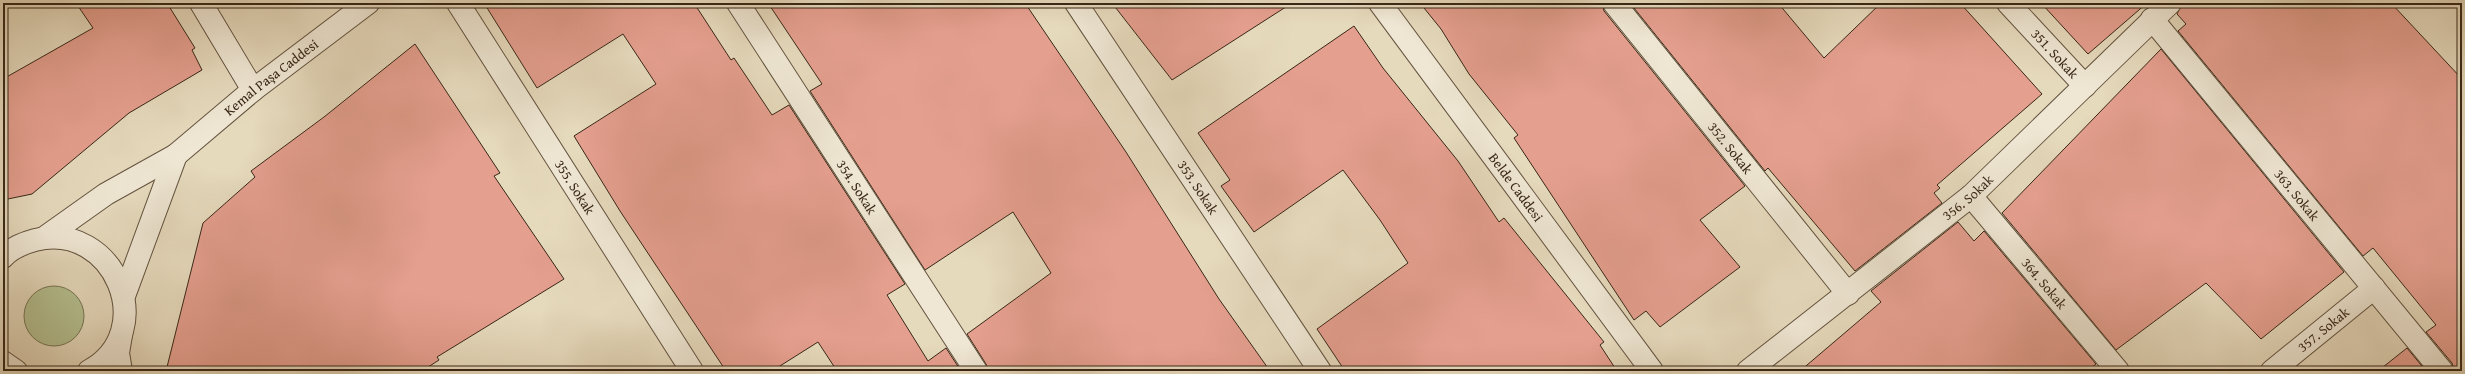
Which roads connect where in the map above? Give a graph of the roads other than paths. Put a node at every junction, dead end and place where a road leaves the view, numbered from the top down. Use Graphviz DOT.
graph roads {
  1 [pos="201,3"];
  2 [pos="368,3"];
  3 [pos="458,3"];
  4 [pos="738,3"];
  5 [pos="1076,3"];
  6 [pos="1380,3"];
  7 [pos="1614,3"];
  8 [pos="2008,3"];
  9 [pos="2170,3"];
  10 [pos="2152,19"];
  11 [pos="2085,86"];
  12 [pos="253,90"];
  13 [pos="176,155"];
  14 [pos="1971,196"];
  15 [pos="44,238"];
  16 [pos="3,257"];
  17 [pos="2374,288"];
  18 [pos="1848,294"];
  19 [pos="124,296"];
  20 [pos="123,325"];
  21 [pos="3,362"];
  22 [pos="16,371"];
  23 [pos="89,371"];
  24 [pos="121,371"];
  25 [pos="692,371"];
  26 [pos="976,371"];
  27 [pos="1320,371"];
  28 [pos="1652,371"];
  29 [pos="1748,371"];
  30 [pos="2118,371"];
  31 [pos="2272,371"];
  32 [pos="2442,371"];
  1 -- 12 [label="street"];
  2 -- 12 [label="street, Kemal Paşa Caddesi"];
  3 -- 25 [label="street, 355. Sokak"];
  4 -- 26 [label="street, 354. Sokak"];
  5 -- 27 [label="street, 353. Sokak"];
  6 -- 28 [label="street, Belde Caddesi"];
  7 -- 18 [label="street, 352. Sokak"];
  8 -- 11 [label="street, 351. Sokak"];
  9 -- 10 [label="street, 356. Sokak"];
  10 -- 11 [label="street, 356. Sokak"];
  10 -- 17 [label="street, 363. Sokak"];
  11 -- 14 [label="street, 356. Sokak"];
  12 -- 13 [label="street, Kemal Paşa Caddesi"];
  13 -- 15 [label="street, Kemal Paşa Caddesi"];
  13 -- 19 [label="street, Kemal Paşa Caddesi"];
  14 -- 18 [label="street, 356. Sokak"];
  14 -- 30 [label="street, 364. Sokak"];
  15 -- 16 [label="street"];
  15 -- 19 [label="street"];
  17 -- 31 [label="street, 357. Sokak"];
  17 -- 32 [label="street, 363. Sokak"];
  18 -- 29 [label="street, 356. Sokak"];
  19 -- 20 [label="street"];
  20 -- 23 [label="street"];
  20 -- 24 [label="street"];
  21 -- 22 [label="street"];
}
